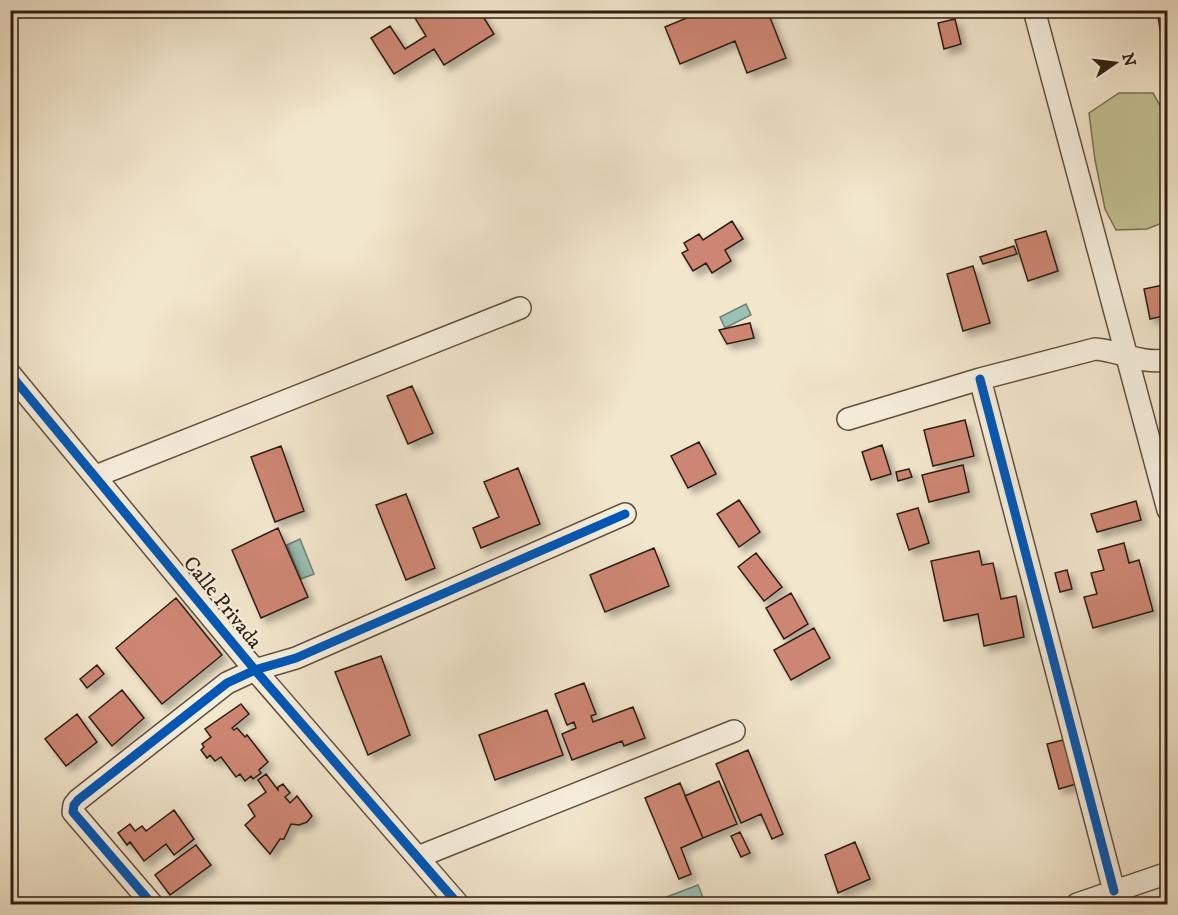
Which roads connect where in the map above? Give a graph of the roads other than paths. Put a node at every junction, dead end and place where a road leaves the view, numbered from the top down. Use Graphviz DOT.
graph roads {
  1 [pos="1034,10"];
  2 [pos="520,308"];
  3 [pos="1127,357"];
  4 [pos="1167,360"];
  5 [pos="10,374"];
  6 [pos="980,379"];
  7 [pos="848,419"];
  8 [pos="96,476"];
  9 [pos="1167,510"];
  10 [pos="625,514"];
  11 [pos="255,670"];
  12 [pos="734,731"];
  13 [pos="418,857"];
  14 [pos="1167,873"];
  15 [pos="1114,891"];
  16 [pos="152,904"];
  17 [pos="458,904"];
  18 [pos="1077,904"];
  1 -- 3 [label="street"];
  2 -- 8 [label="street"];
  3 -- 4 [label="street"];
  3 -- 6 [label="street"];
  3 -- 9 [label="street"];
  5 -- 8 [label="street, Calle Privada"];
  6 -- 7 [label="street"];
  6 -- 15 [label="street"];
  8 -- 11 [label="street, Calle Privada"];
  10 -- 11 [label="street"];
  11 -- 13 [label="street, Calle Privada"];
  11 -- 16 [label="street"];
  12 -- 13 [label="street"];
  13 -- 17 [label="street, Calle Privada"];
  14 -- 15 [label="street"];
  15 -- 18 [label="street"];
}
